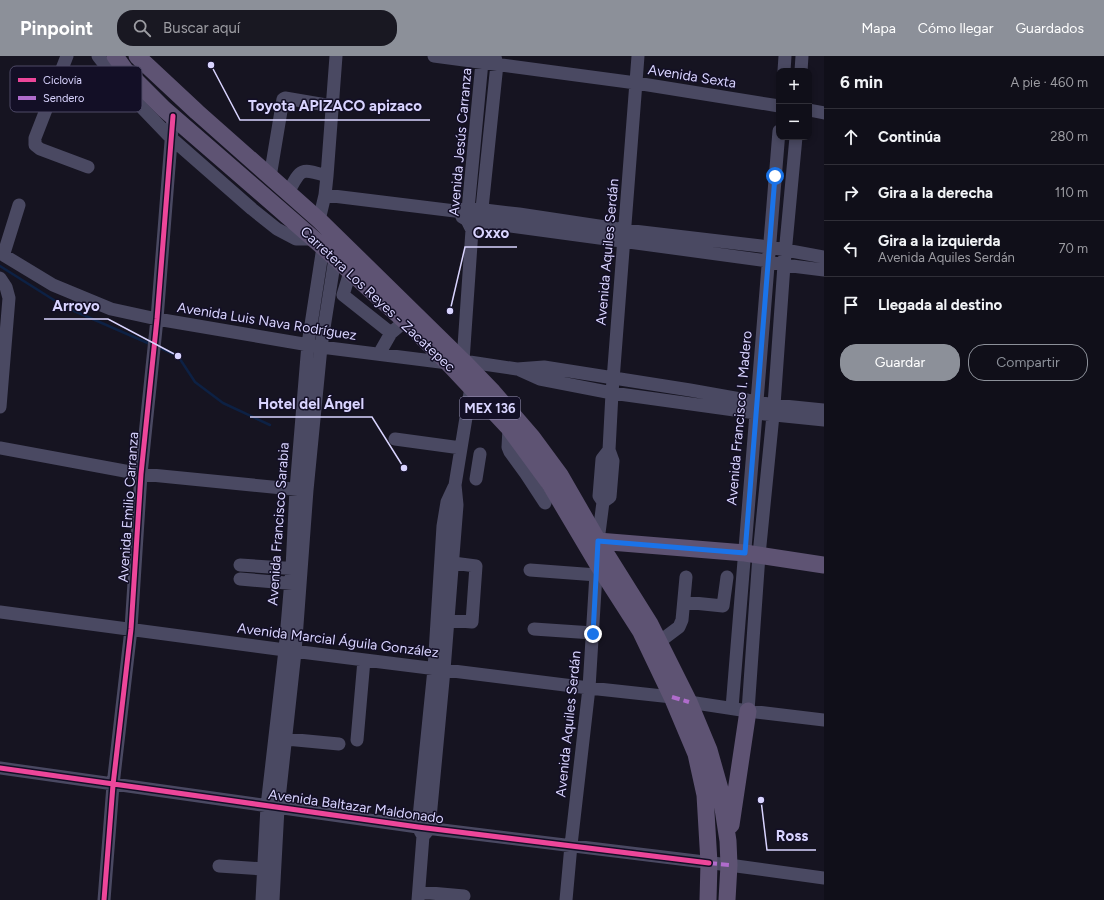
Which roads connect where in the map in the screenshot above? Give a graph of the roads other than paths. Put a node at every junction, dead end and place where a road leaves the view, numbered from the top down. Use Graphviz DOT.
graph roads {
  1 [pos="66,56"];
  2 [pos="98,56"];
  3 [pos="115,56"];
  4 [pos="137,56"];
  5 [pos="336,56"];
  6 [pos="434,56"];
  7 [pos="638,56"];
  8 [pos="785,56"];
  9 [pos="802,56"];
  10 [pos="484,59"];
  11 [pos="496,60"];
  12 [pos="62,66"];
  13 [pos="106,66"];
  14 [pos="122,66"];
  15 [pos="784,68"];
  16 [pos="801,68"];
  17 [pos="636,83"];
  18 [pos="142,86"];
  19 [pos="332,106"];
  20 [pos="776,106"];
  21 [pos="142,108"];
  22 [pos="812,111"];
  23 [pos="45,112"];
  24 [pos="824,113"];
  25 [pos="173,116"];
  26 [pos="171,138"];
  27 [pos="778,140"];
  28 [pos="796,140"];
  29 [pos="88,167"];
  30 [pos="327,176"];
  31 [pos="775,176"];
  32 [pos="270,177"];
  33 [pos="792,177"];
  34 [pos="288,193"];
  35 [pos="325,195"];
  36 [pos="19,205"];
  37 [pos="474,218"];
  38 [pos="319,220"];
  39 [pos="670,234"];
  40 [pos="624,236"];
  41 [pos="702,239"];
  42 [pos="318,243"];
  43 [pos="769,247"];
  44 [pos="668,248"];
  45 [pos="785,250"];
  46 [pos="701,253"];
  47 [pos="824,257"];
  48 [pos="336,258"];
  49 [pos="768,261"];
  50 [pos="784,265"];
  51 [pos="824,270"];
  52 [pos="350,272"];
  53 [pos="319,274"];
  54 [pos="0,278"];
  55 [pos="332,284"];
  56 [pos="343,295"];
  57 [pos="157,319"];
  58 [pos="405,321"];
  59 [pos="391,333"];
  60 [pos="762,335"];
  61 [pos="779,338"];
  62 [pos="314,346"];
  63 [pos="379,354"];
  64 [pos="455,362"];
  65 [pos="517,369"];
  66 [pos="613,379"];
  67 [pos="471,387"];
  68 [pos="690,390"];
  69 [pos="612,393"];
  70 [pos="688,404"];
  71 [pos="0,407"];
  72 [pos="756,407"];
  73 [pos="773,410"];
  74 [pos="824,410"];
  75 [pos="824,420"];
  76 [pos="508,428"];
  77 [pos="395,439"];
  78 [pos="0,448"];
  79 [pos="461,448"];
  80 [pos="480,454"];
  81 [pos="458,466"];
  82 [pos="751,472"];
  83 [pos="767,472"];
  84 [pos="141,474"];
  85 [pos="455,485"];
  86 [pos="301,489"];
  87 [pos="545,503"];
  88 [pos="598,541"];
  89 [pos="752,554"];
  90 [pos="453,563"];
  91 [pos="824,565"];
  92 [pos="296,569"];
  93 [pos="530,570"];
  94 [pos="597,570"];
  95 [pos="686,577"];
  96 [pos="727,577"];
  97 [pos="295,583"];
  98 [pos="684,602"];
  99 [pos="0,612"];
  100 [pos="448,620"];
  101 [pos="739,624"];
  102 [pos="754,625"];
  103 [pos="131,629"];
  104 [pos="534,629"];
  105 [pos="593,634"];
  106 [pos="659,642"];
  107 [pos="290,651"];
  108 [pos="364,660"];
  109 [pos="439,669"];
  110 [pos="589,688"];
  111 [pos="672,697"];
  112 [pos="689,702"];
  113 [pos="740,709"];
  114 [pos="824,720"];
  115 [pos="286,739"];
  116 [pos="358,740"];
  117 [pos="339,744"];
  118 [pos="0,768"];
  119 [pos="113,784"];
  120 [pos="273,807"];
  121 [pos="423,831"];
  122 [pos="728,841"];
  123 [pos="571,845"];
  124 [pos="709,862"];
  125 [pos="730,865"];
  126 [pos="219,866"];
  127 [pos="263,868"];
  128 [pos="824,878"];
  129 [pos="419,896"];
  130 [pos="464,896"];
  131 [pos="104,900"];
  132 [pos="262,900"];
  133 [pos="273,900"];
  134 [pos="566,900"];
  135 [pos="708,900"];
  136 [pos="727,900"];
  1 -- 12 [label="street"];
  2 -- 13 [label="street"];
  3 -- 14 [label="main road, Carretera Los Reyes - Zacatepec / MEX 136"];
  4 -- 32 [label="main road, Carretera Los Reyes - Zacatepec / MEX 136"];
  5 -- 19 [label="street"];
  6 -- 10 [label="street, Avenida Sexta"];
  7 -- 17 [label="street, Avenida Aquiles Serdán"];
  8 -- 15 [label="street"];
  9 -- 16 [label="street"];
  10 -- 11 [label="street, Avenida Sexta"];
  10 -- 37 [label="street, Avenida Jesús Carranza"];
  11 -- 17 [label="street, Avenida Sexta"];
  11 -- 37 [label="street, Avenida Jesús Carranza"];
  17 -- 20 [label="street, Avenida Sexta"];
  17 -- 40 [label="street, Avenida Aquiles Serdán"];
  18 -- 25 [label="main road, Carretera Los Reyes - Zacatepec / MEX 136"];
  19 -- 30 [label="street"];
  19 -- 32 [label="street"];
  21 -- 26 [label="street"];
  22 -- 24 [label="street"];
  23 -- 29 [label="street"];
  25 -- 26 [label="street, Avenida Emilio Carranza"];
  25 -- 42 [label="main road, Carretera Los Reyes - Zacatepec / MEX 136"];
  26 -- 42 [label="street"];
  26 -- 57 [label="street, Avenida Emilio Carranza"];
  27 -- 31 [label="street, Avenida Francisco I. Madero"];
  28 -- 33 [label="street, Avenida Francisco I. Madero"];
  30 -- 34 [label="street"];
  30 -- 35 [label="street"];
  31 -- 33 [label="street"];
  31 -- 43 [label="street, Avenida Francisco I. Madero"];
  32 -- 34 [label="main road, Carretera Los Reyes - Zacatepec / MEX 136"];
  33 -- 45 [label="street, Avenida Francisco I. Madero"];
  34 -- 38 [label="main road, Carretera Los Reyes - Zacatepec / MEX 136"];
  35 -- 37 [label="street"];
  35 -- 38 [label="street"];
  36 -- 57 [label="street, Avenida Luis Nava Rodríguez"];
  37 -- 40 [label="street"];
  37 -- 64 [label="street, Avenida Jesús Carranza"];
  38 -- 64 [label="main road, Carretera Los Reyes - Zacatepec / MEX 136"];
  39 -- 40 [label="street"];
  39 -- 41 [label="street"];
  39 -- 44 [label="street"];
  40 -- 44 [label="street"];
  40 -- 66 [label="street, Avenida Aquiles Serdán"];
  41 -- 43 [label="street"];
  41 -- 46 [label="street"];
  42 -- 48 [label="main road, Carretera Los Reyes - Zacatepec / MEX 136"];
  42 -- 53 [label="street, Avenida Francisco Sarabia"];
  43 -- 45 [label="street"];
  43 -- 49 [label="street, Avenida Francisco I. Madero"];
  44 -- 46 [label="street"];
  45 -- 47 [label="street"];
  45 -- 50 [label="street, Avenida Francisco I. Madero"];
  46 -- 49 [label="street"];
  48 -- 52 [label="main road, Carretera Los Reyes - Zacatepec / MEX 136"];
  48 -- 55 [label="street, Avenida Francisco Sarabia"];
  49 -- 50 [label="street"];
  49 -- 60 [label="street, Avenida Francisco I. Madero"];
  50 -- 51 [label="street"];
  50 -- 61 [label="street, Avenida Francisco I. Madero"];
  52 -- 56 [label="street"];
  52 -- 58 [label="main road, Carretera Los Reyes - Zacatepec / MEX 136"];
  53 -- 55 [label="street"];
  53 -- 62 [label="street, Avenida Francisco Sarabia"];
  54 -- 71 [label="street"];
  55 -- 56 [label="street"];
  55 -- 62 [label="street, Avenida Francisco Sarabia"];
  56 -- 59 [label="street"];
  57 -- 62 [label="street, Avenida Luis Nava Rodríguez"];
  57 -- 84 [label="street, Avenida Emilio Carranza"];
  58 -- 59 [label="street"];
  58 -- 64 [label="main road, Carretera Los Reyes - Zacatepec / MEX 136"];
  59 -- 63 [label="street"];
  60 -- 61 [label="street"];
  60 -- 72 [label="street, Avenida Francisco I. Madero"];
  61 -- 73 [label="street, Avenida Francisco I. Madero"];
  62 -- 63 [label="street, Avenida Luis Nava Rodríguez"];
  62 -- 86 [label="street, Avenida Francisco Sarabia"];
  63 -- 64 [label="street, Avenida Luis Nava Rodríguez"];
  64 -- 65 [label="street, Avenida Luis Nava Rodríguez"];
  64 -- 67 [label="main road, Carretera Los Reyes - Zacatepec / MEX 136"];
  64 -- 88 [label="main road, Carretera Los Reyes - Zacatepec / MEX 136"];
  65 -- 66 [label="street, Avenida Luis Nava Rodríguez"];
  65 -- 69 [label="street, Avenida Luis Nava Rodríguez"];
  66 -- 68 [label="street, Avenida Luis Nava Rodríguez"];
  66 -- 69 [label="street, Avenida Aquiles Serdán"];
  67 -- 76 [label="main road, Carretera Los Reyes - Zacatepec / MEX 136"];
  67 -- 79 [label="street"];
  68 -- 70 [label="street"];
  68 -- 72 [label="street, Avenida Luis Nava Rodríguez"];
  69 -- 70 [label="street, Avenida Luis Nava Rodríguez"];
  69 -- 88 [label="street, Avenida Aquiles Serdán"];
  70 -- 72 [label="street, Avenida Luis Nava Rodríguez"];
  72 -- 73 [label="street, Avenida Luis Nava Rodríguez"];
  72 -- 82 [label="street, Avenida Francisco I. Madero"];
  73 -- 74 [label="street, Avenida Luis Nava Rodríguez"];
  73 -- 75 [label="street, Avenida Luis Nava Rodríguez"];
  73 -- 83 [label="street, Avenida Francisco I. Madero"];
  76 -- 87 [label="street"];
  76 -- 94 [label="main road, Carretera Los Reyes - Zacatepec / MEX 136"];
  77 -- 79 [label="street"];
  78 -- 84 [label="street"];
  79 -- 81 [label="street"];
  80 -- 81 [label="street"];
  81 -- 85 [label="street"];
  82 -- 83 [label="street"];
  82 -- 89 [label="street, Avenida Francisco I. Madero"];
  83 -- 89 [label="street, Avenida Francisco I. Madero"];
  84 -- 86 [label="street"];
  84 -- 103 [label="street, Avenida Emilio Carranza"];
  85 -- 90 [label="street"];
  85 -- 109 [label="street"];
  86 -- 92 [label="street, Avenida Francisco Sarabia"];
  88 -- 89 [label="main road"];
  88 -- 94 [label="street, Avenida Aquiles Serdán"];
  88 -- 106 [label="main road, Carretera Los Reyes - Zacatepec / MEX 136"];
  89 -- 91 [label="main road"];
  89 -- 101 [label="street, Avenida Francisco I. Madero"];
  89 -- 102 [label="street, Avenida Francisco I. Madero"];
  90 -- 100 [label="street"];
  90 -- 100 [label="street"];
  92 -- 97 [label="street, Avenida Francisco Sarabia"];
  92 -- 97 [label="street"];
  93 -- 94 [label="street"];
  94 -- 105 [label="street, Avenida Aquiles Serdán"];
  94 -- 111 [label="main road, Carretera Los Reyes - Zacatepec / MEX 136"];
  95 -- 98 [label="street"];
  96 -- 98 [label="street"];
  97 -- 107 [label="street, Avenida Francisco Sarabia"];
  98 -- 106 [label="street"];
  99 -- 103 [label="street, Avenida Marcial Águila González"];
  100 -- 109 [label="street"];
  101 -- 102 [label="street"];
  101 -- 113 [label="street, Avenida Francisco I. Madero"];
  102 -- 113 [label="street, Avenida Francisco I. Madero"];
  103 -- 107 [label="street, Avenida Marcial Águila González"];
  103 -- 119 [label="street, Avenida Emilio Carranza"];
  104 -- 105 [label="street"];
  105 -- 110 [label="street, Avenida Aquiles Serdán"];
  106 -- 112 [label="main road, Carretera Los Reyes - Zacatepec / MEX 136"];
  107 -- 108 [label="street, Avenida Marcial Águila González"];
  107 -- 115 [label="street, Avenida Francisco Sarabia"];
  107 -- 120 [label="street, Avenida Francisco Sarabia"];
  108 -- 109 [label="street, Avenida Marcial Águila González"];
  108 -- 116 [label="street"];
  109 -- 110 [label="street, Avenida Marcial Águila González"];
  109 -- 121 [label="street"];
  110 -- 111 [label="street, Avenida Marcial Águila González"];
  110 -- 123 [label="street, Avenida Aquiles Serdán"];
  111 -- 112 [label="street, Avenida Marcial Águila González"];
  111 -- 124 [label="main road, Carretera Los Reyes - Zacatepec / MEX 136"];
  112 -- 113 [label="street"];
  112 -- 122 [label="main road, Carretera Los Reyes - Zacatepec / MEX 136"];
  113 -- 114 [label="street"];
  113 -- 122 [label="main road"];
  115 -- 117 [label="street"];
  115 -- 120 [label="street, Avenida Francisco Sarabia"];
  118 -- 119 [label="street, Avenida Baltazar Maldonado"];
  119 -- 120 [label="street, Avenida Baltazar Maldonado"];
  119 -- 131 [label="street, Avenida Emilio Carranza"];
  120 -- 121 [label="street, Avenida Baltazar Maldonado"];
  120 -- 127 [label="street, Avenida Francisco Sarabia"];
  120 -- 133 [label="street, Avenida Francisco Sarabia"];
  121 -- 123 [label="street, Avenida Baltazar Maldonado"];
  121 -- 129 [label="street"];
  122 -- 125 [label="main road, Carretera Los Reyes - Zacatepec / MEX 136"];
  123 -- 124 [label="street, Avenida Baltazar Maldonado"];
  123 -- 134 [label="street, Avenida Aquiles Serdán"];
  124 -- 125 [label="street, Avenida Baltazar Maldonado"];
  124 -- 135 [label="main road, MEX 136"];
  125 -- 128 [label="street"];
  125 -- 136 [label="main road, MEX 136"];
  126 -- 127 [label="street"];
  127 -- 132 [label="street, Avenida Francisco Sarabia"];
  129 -- 130 [label="street"];
}
